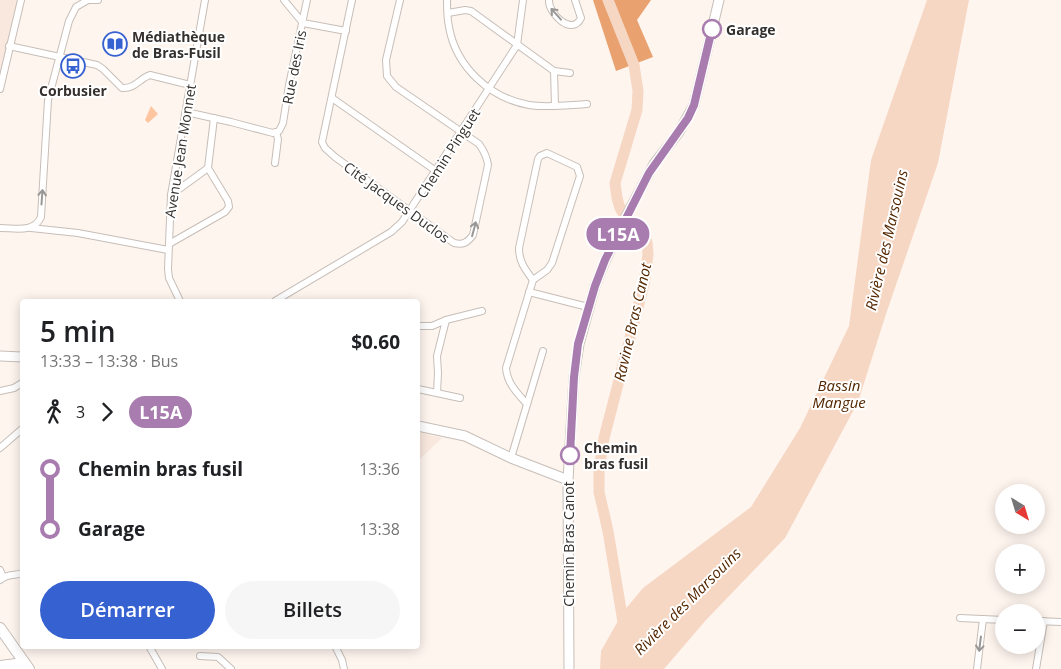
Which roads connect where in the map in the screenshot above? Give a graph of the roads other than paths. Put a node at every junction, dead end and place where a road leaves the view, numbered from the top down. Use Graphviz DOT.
graph roads {
  1 [pos="20,0"];
  2 [pos="88,0"];
  3 [pos="98,0"];
  4 [pos="206,0"];
  5 [pos="284,0"];
  6 [pos="307,0"];
  7 [pos="352,0"];
  8 [pos="400,0"];
  9 [pos="447,0"];
  10 [pos="522,0"];
  11 [pos="549,0"];
  12 [pos="574,0"];
  13 [pos="719,0"];
  14 [pos="448,13"];
  15 [pos="303,23"];
  16 [pos="346,31"];
  17 [pos="517,45"];
  18 [pos="9,46"];
  19 [pos="59,57"];
  20 [pos="554,71"];
  21 [pos="570,73"];
  22 [pos="190,85"];
  23 [pos="0,89"];
  24 [pos="490,90"];
  25 [pos="332,98"];
  26 [pos="587,104"];
  27 [pos="555,106"];
  28 [pos="186,112"];
  29 [pos="214,118"];
  30 [pos="276,132"];
  31 [pos="462,132"];
  32 [pos="275,163"];
  33 [pos="208,168"];
  34 [pos="436,171"];
  35 [pos="171,195"];
  36 [pos="410,210"];
  37 [pos="0,228"];
  38 [pos="31,228"];
  39 [pos="169,247"];
  40 [pos="533,280"];
  41 [pos="529,292"];
  42 [pos="179,299"];
  43 [pos="278,299"];
  44 [pos="588,307"];
  45 [pos="482,311"];
  46 [pos="446,320"];
  47 [pos="420,326"];
  48 [pos="543,351"];
  49 [pos="0,356"];
  50 [pos="20,357"];
  51 [pos="20,384"];
  52 [pos="420,389"];
  53 [pos="0,392"];
  54 [pos="438,393"];
  55 [pos="460,398"];
  56 [pos="526,404"];
  57 [pos="420,426"];
  58 [pos="20,431"];
  59 [pos="0,448"];
  60 [pos="511,458"];
  61 [pos="568,480"];
  62 [pos="0,570"];
  63 [pos="20,574"];
  64 [pos="2,578"];
  65 [pos="960,618"];
  66 [pos="984,619"];
  67 [pos="995,620"];
  68 [pos="1045,621"];
  69 [pos="1061,622"];
  70 [pos="0,628"];
  71 [pos="151,649"];
  72 [pos="336,649"];
  73 [pos="1038,654"];
  74 [pos="200,656"];
  75 [pos="0,666"];
  76 [pos="29,669"];
  77 [pos="162,669"];
  78 [pos="232,669"];
  79 [pos="344,669"];
  80 [pos="569,669"];
  81 [pos="977,669"];
  82 [pos="1036,669"];
  1 -- 18 [label="street"];
  2 -- 3 [label="street"];
  2 -- 19 [label="street"];
  4 -- 22 [label="street, Avenue Jean Monnet"];
  5 -- 15 [label="street"];
  6 -- 15 [label="street, Rue des Iris"];
  7 -- 16 [label="street, Cité Jacques Duclos"];
  8 -- 31 [label="street, Cité Jacques Duclos"];
  9 -- 14 [label="street"];
  10 -- 17 [label="street, Chemin Pinguet"];
  12 -- 11 [label="street, one-way"];
  13 -- 44 [label="street, Chemin Bras Canot"];
  14 -- 17 [label="street"];
  14 -- 24 [label="street"];
  15 -- 16 [label="street"];
  15 -- 30 [label="street, Rue des Iris"];
  16 -- 25 [label="street, Cité Jacques Duclos"];
  17 -- 20 [label="street"];
  17 -- 24 [label="street, Chemin Pinguet"];
  18 -- 19 [label="street"];
  18 -- 23 [label="street"];
  19 -- 22 [label="street"];
  38 -- 19 [label="street, one-way"];
  20 -- 21 [label="street"];
  20 -- 27 [label="street"];
  22 -- 28 [label="street, Avenue Jean Monnet"];
  24 -- 27 [label="street"];
  24 -- 31 [label="street, Chemin Pinguet"];
  25 -- 34 [label="street"];
  25 -- 36 [label="street, Cité Jacques Duclos"];
  26 -- 27 [label="street"];
  28 -- 29 [label="street"];
  28 -- 35 [label="street, Avenue Jean Monnet"];
  29 -- 30 [label="street"];
  29 -- 33 [label="street"];
  30 -- 32 [label="street, Rue des Iris"];
  31 -- 34 [label="street, Chemin Pinguet"];
  36 -- 31 [label="street, Cité Jacques Duclos, one-way"];
  33 -- 35 [label="street"];
  33 -- 39 [label="street"];
  34 -- 36 [label="street, Chemin Pinguet"];
  35 -- 39 [label="street, Avenue Jean Monnet"];
  36 -- 43 [label="street, Chemin Pinguet"];
  37 -- 38 [label="street"];
  38 -- 39 [label="street"];
  39 -- 42 [label="street, Avenue Jean Monnet"];
  40 -- 40 [label="street"];
  40 -- 41 [label="street"];
  41 -- 44 [label="street"];
  41 -- 56 [label="street"];
  44 -- 61 [label="street, Chemin Bras Canot"];
  45 -- 46 [label="street"];
  46 -- 47 [label="street"];
  46 -- 54 [label="street"];
  48 -- 56 [label="street"];
  49 -- 50 [label="street"];
  51 -- 53 [label="street"];
  52 -- 54 [label="street"];
  54 -- 55 [label="street"];
  56 -- 60 [label="street"];
  57 -- 60 [label="street"];
  58 -- 59 [label="street"];
  60 -- 61 [label="street"];
  61 -- 80 [label="street, Chemin Bras Canot"];
  62 -- 64 [label="street"];
  63 -- 64 [label="street"];
  65 -- 66 [label="street"];
  66 -- 67 [label="street"];
  66 -- 81 [label="street, one-way"];
  68 -- 69 [label="street"];
  70 -- 76 [label="main road"];
  71 -- 77 [label="street"];
  72 -- 79 [label="street"];
  73 -- 82 [label="street"];
  74 -- 78 [label="street"];
  75 -- 76 [label="main road"];
}
